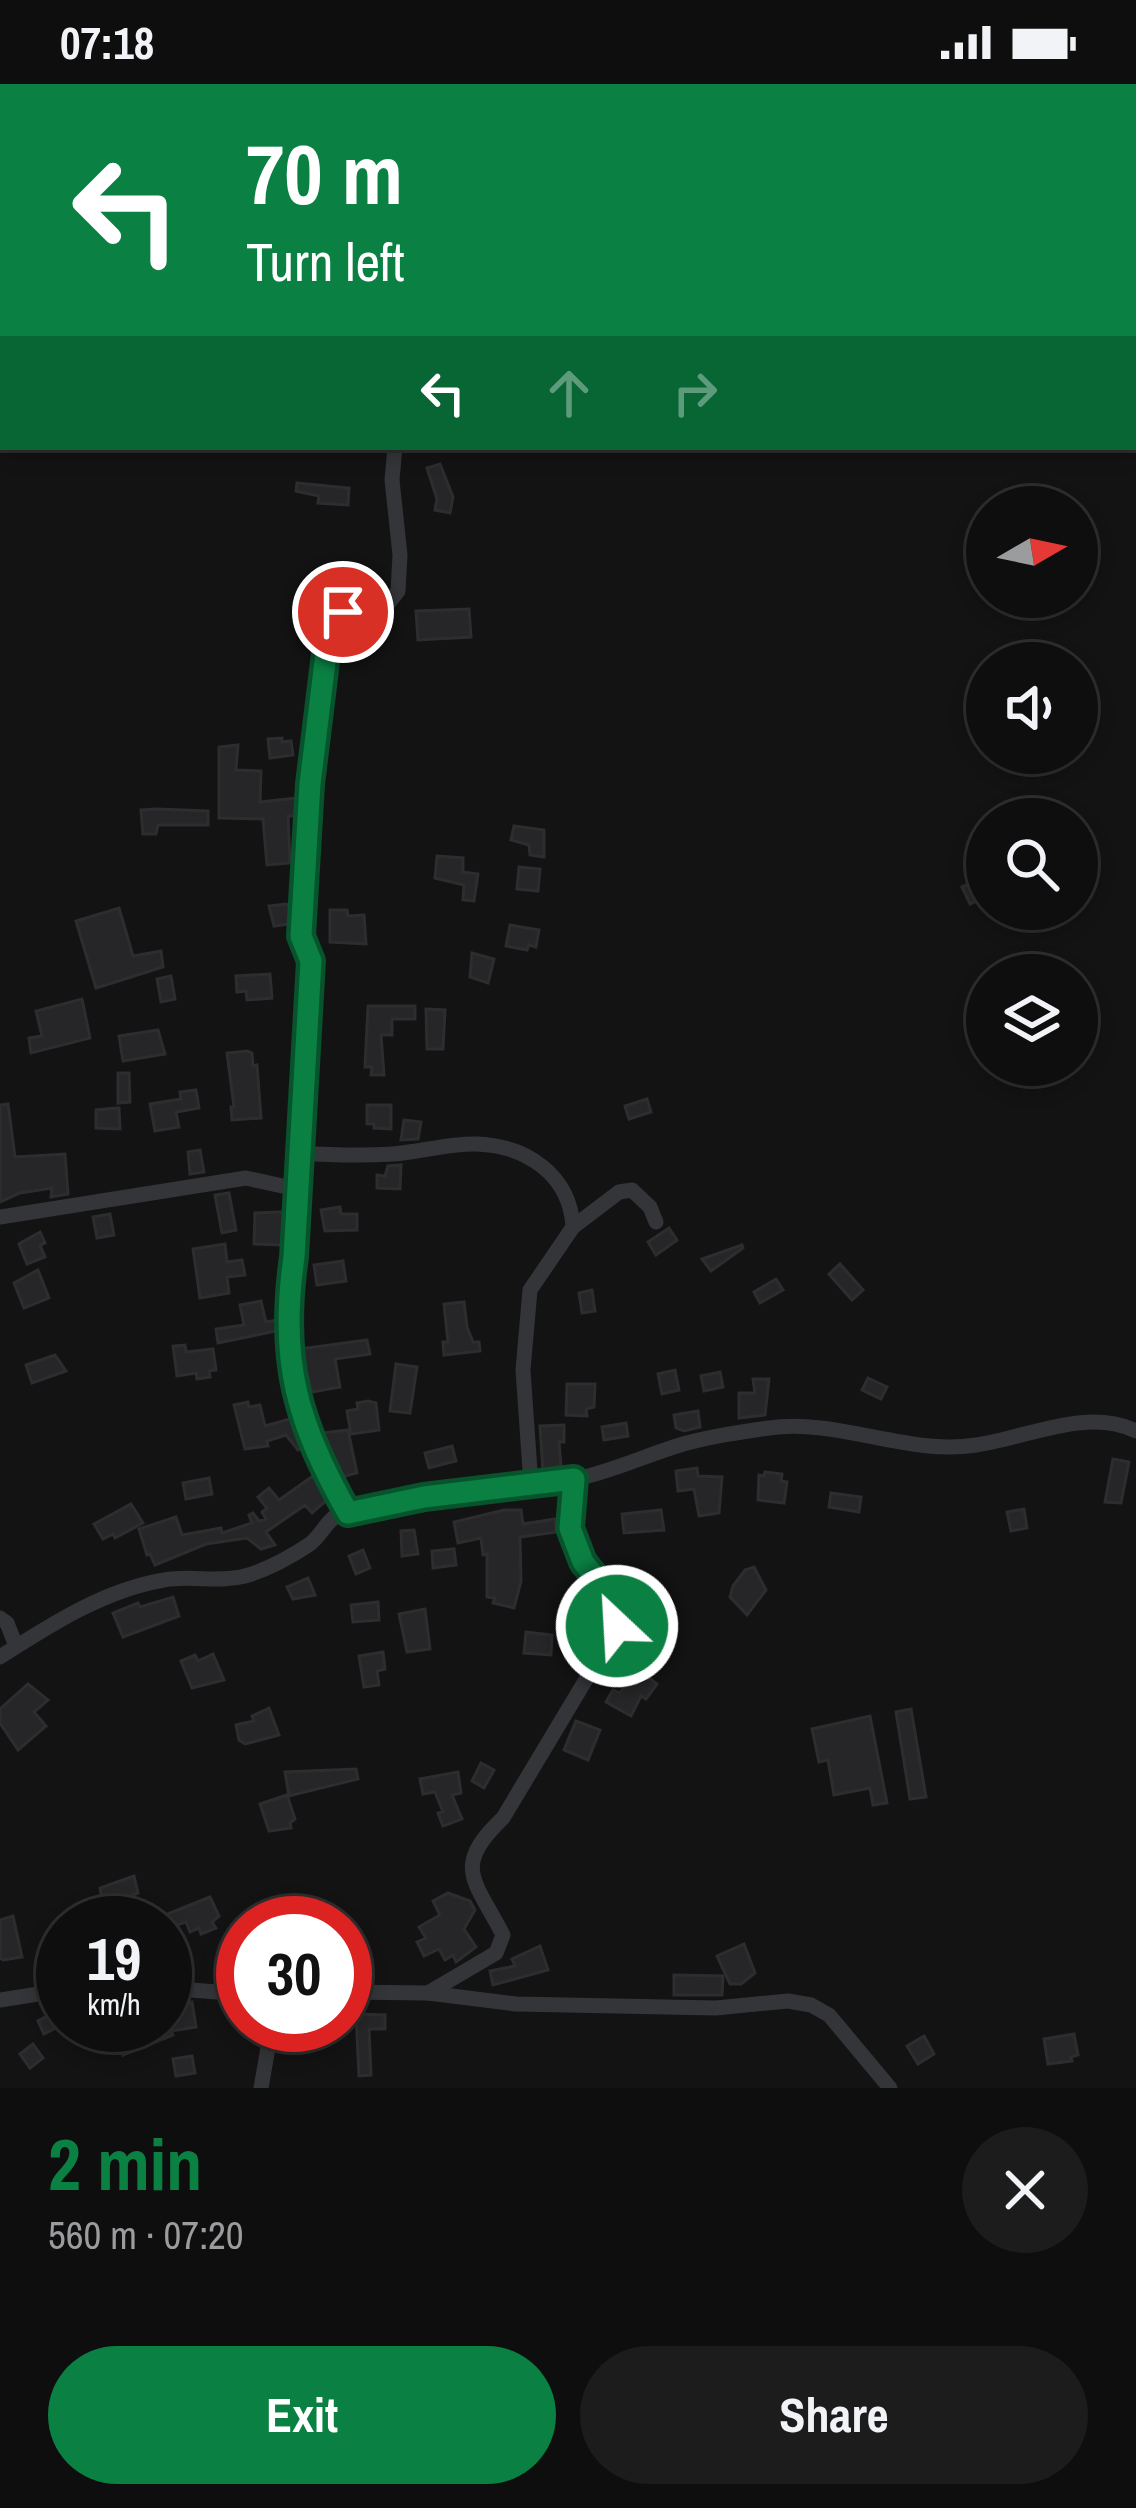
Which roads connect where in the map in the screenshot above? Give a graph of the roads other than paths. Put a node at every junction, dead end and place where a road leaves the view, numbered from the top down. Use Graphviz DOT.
graph roads {
  1 [pos="395,450"];
  2 [pos="298,1153"];
  3 [pos="296,1189"];
  4 [pos="0,1217"];
  5 [pos="656,1222"];
  6 [pos="573,1227"];
  7 [pos="1136,1431"];
  8 [pos="574,1479"];
  9 [pos="531,1484"];
  10 [pos="348,1513"];
  11 [pos="0,1618"];
  12 [pos="16,1646"];
  13 [pos="0,1657"];
  14 [pos="372,1992"];
  15 [pos="428,1993"];
  16 [pos="36,1994"];
  17 [pos="0,2000"];
  18 [pos="267,2052"];
  19 [pos="261,2088"];
  20 [pos="890,2088"];
  1 -- 2 [label="street"];
  2 -- 3 [label="street"];
  2 -- 6 [label="street"];
  3 -- 4 [label="street"];
  3 -- 10 [label="street"];
  5 -- 6 [label="street"];
  6 -- 9 [label="street"];
  7 -- 8 [label="street"];
  8 -- 9 [label="street"];
  8 -- 15 [label="street"];
  9 -- 10 [label="street"];
  10 -- 12 [label="street"];
  11 -- 12 [label="street"];
  12 -- 13 [label="street"];
  14 -- 15 [label="street"];
  15 -- 20 [label="street"];
  16 -- 17 [label="street"];
  18 -- 19 [label="street"];
}
